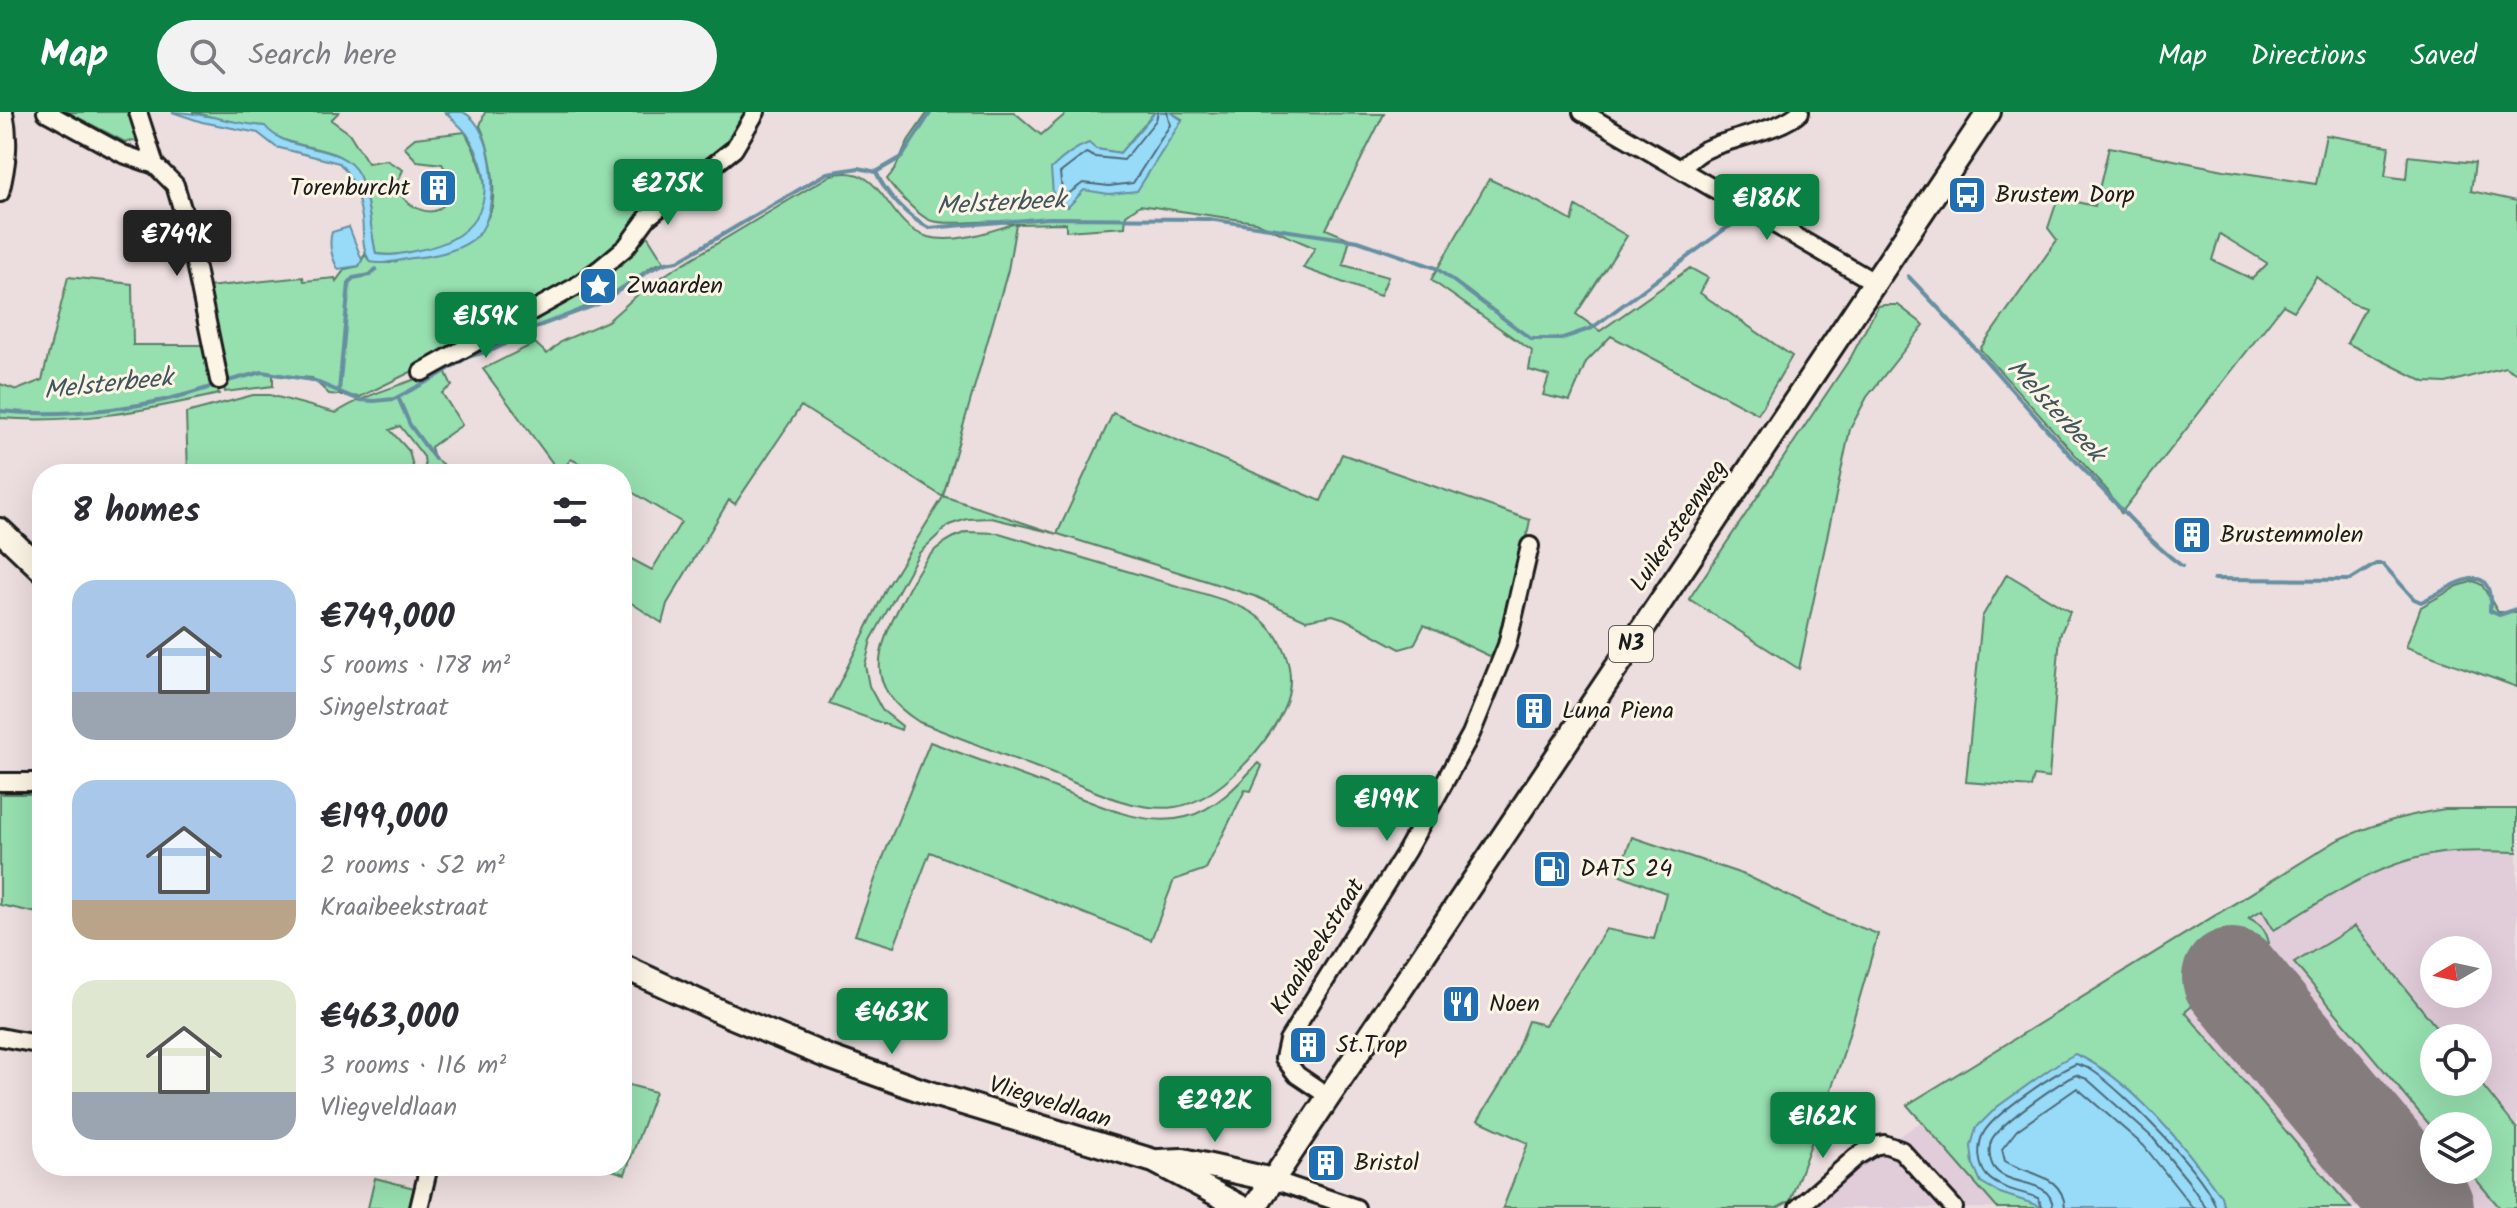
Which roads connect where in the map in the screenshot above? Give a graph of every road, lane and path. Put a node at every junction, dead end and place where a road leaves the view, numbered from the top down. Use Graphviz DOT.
graph roads {
  1 [pos="4,112"];
  2 [pos="46,112"];
  3 [pos="138,112"];
  4 [pos="756,112"];
  5 [pos="1582,112"];
  6 [pos="1800,112"];
  7 [pos="1989,112"];
  8 [pos="155,165"];
  9 [pos="1680,169"];
  10 [pos="0,193"];
  11 [pos="1874,282"];
  12 [pos="422,372"];
  13 [pos="219,380"];
  14 [pos="0,530"];
  15 [pos="1530,546"];
  16 [pos="32,560"];
  17 [pos="0,782"];
  18 [pos="32,782"];
  19 [pos="632,971"];
  20 [pos="0,1037"];
  21 [pos="32,1043"];
  22 [pos="1328,1096"];
  23 [pos="1154,1161"];
  24 [pos="427,1176"];
  25 [pos="1273,1180"];
  26 [pos="419,1208"];
  27 [pos="1243,1208"];
  28 [pos="1254,1208"];
  29 [pos="1356,1208"];
  30 [pos="1798,1208"];
  31 [pos="1954,1208"];
  1 -- 10 [label="street"];
  2 -- 8 [label="street"];
  3 -- 8 [label="street"];
  4 -- 12 [label="street"];
  5 -- 9 [label="street"];
  6 -- 9 [label="street"];
  7 -- 11 [label="main road, Luikersteenweg / N3"];
  8 -- 13 [label="street"];
  9 -- 11 [label="street"];
  11 -- 22 [label="main road, Luikersteenweg / N3"];
  14 -- 16 [label="main road"];
  15 -- 22 [label="street, Kraaibeekstraat"];
  17 -- 18 [label="street"];
  19 -- 23 [label="main road, Vliegveldlaan"];
  20 -- 21 [label="street"];
  22 -- 25 [label="main road, Luikersteenweg / N3"];
  23 -- 25 [label="main road, Vliegveldlaan"];
  23 -- 27 [label="main road, Vliegveldlaan"];
  24 -- 26 [label="street"];
  25 -- 28 [label="main road, Luikersteenweg / N3"];
  25 -- 29 [label="street"];
  30 -- 31 [label="street"];
}
